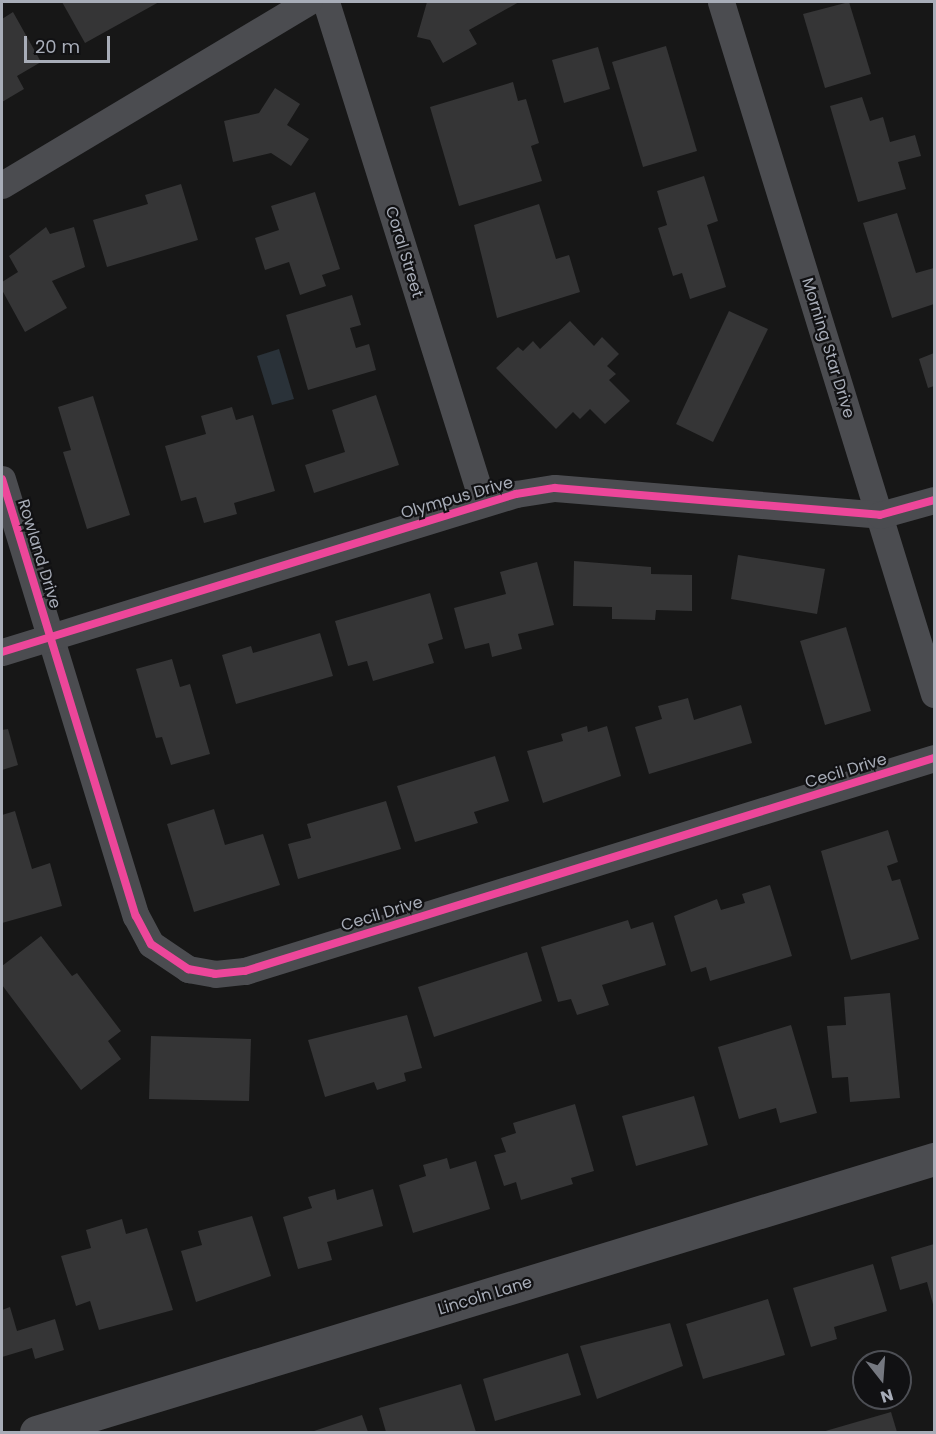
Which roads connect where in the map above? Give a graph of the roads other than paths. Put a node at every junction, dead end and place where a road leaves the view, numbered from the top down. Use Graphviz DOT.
graph roads {
  1 [pos="308,2"];
  2 [pos="326,2"];
  3 [pos="721,2"];
  4 [pos="2,185"];
  5 [pos="2,479"];
  6 [pos="934,500"];
  7 [pos="483,503"];
  8 [pos="879,515"];
  9 [pos="50,637"];
  10 [pos="2,652"];
  11 [pos="934,694"];
  12 [pos="934,758"];
  13 [pos="934,1159"];
  14 [pos="36,1432"];
  1 -- 4 [label="street"];
  2 -- 7 [label="street, Coral Street"];
  3 -- 8 [label="street, Morning Star Drive"];
  5 -- 9 [label="street, Rowland Drive"];
  6 -- 8 [label="street, Olympus Drive"];
  7 -- 8 [label="street, Olympus Drive"];
  7 -- 9 [label="street, Olympus Drive"];
  8 -- 11 [label="street, Morning Star Drive"];
  9 -- 10 [label="street, Olympus Drive"];
  9 -- 12 [label="street, Cecil Drive"];
  13 -- 14 [label="street, Lincoln Lane"];
}
